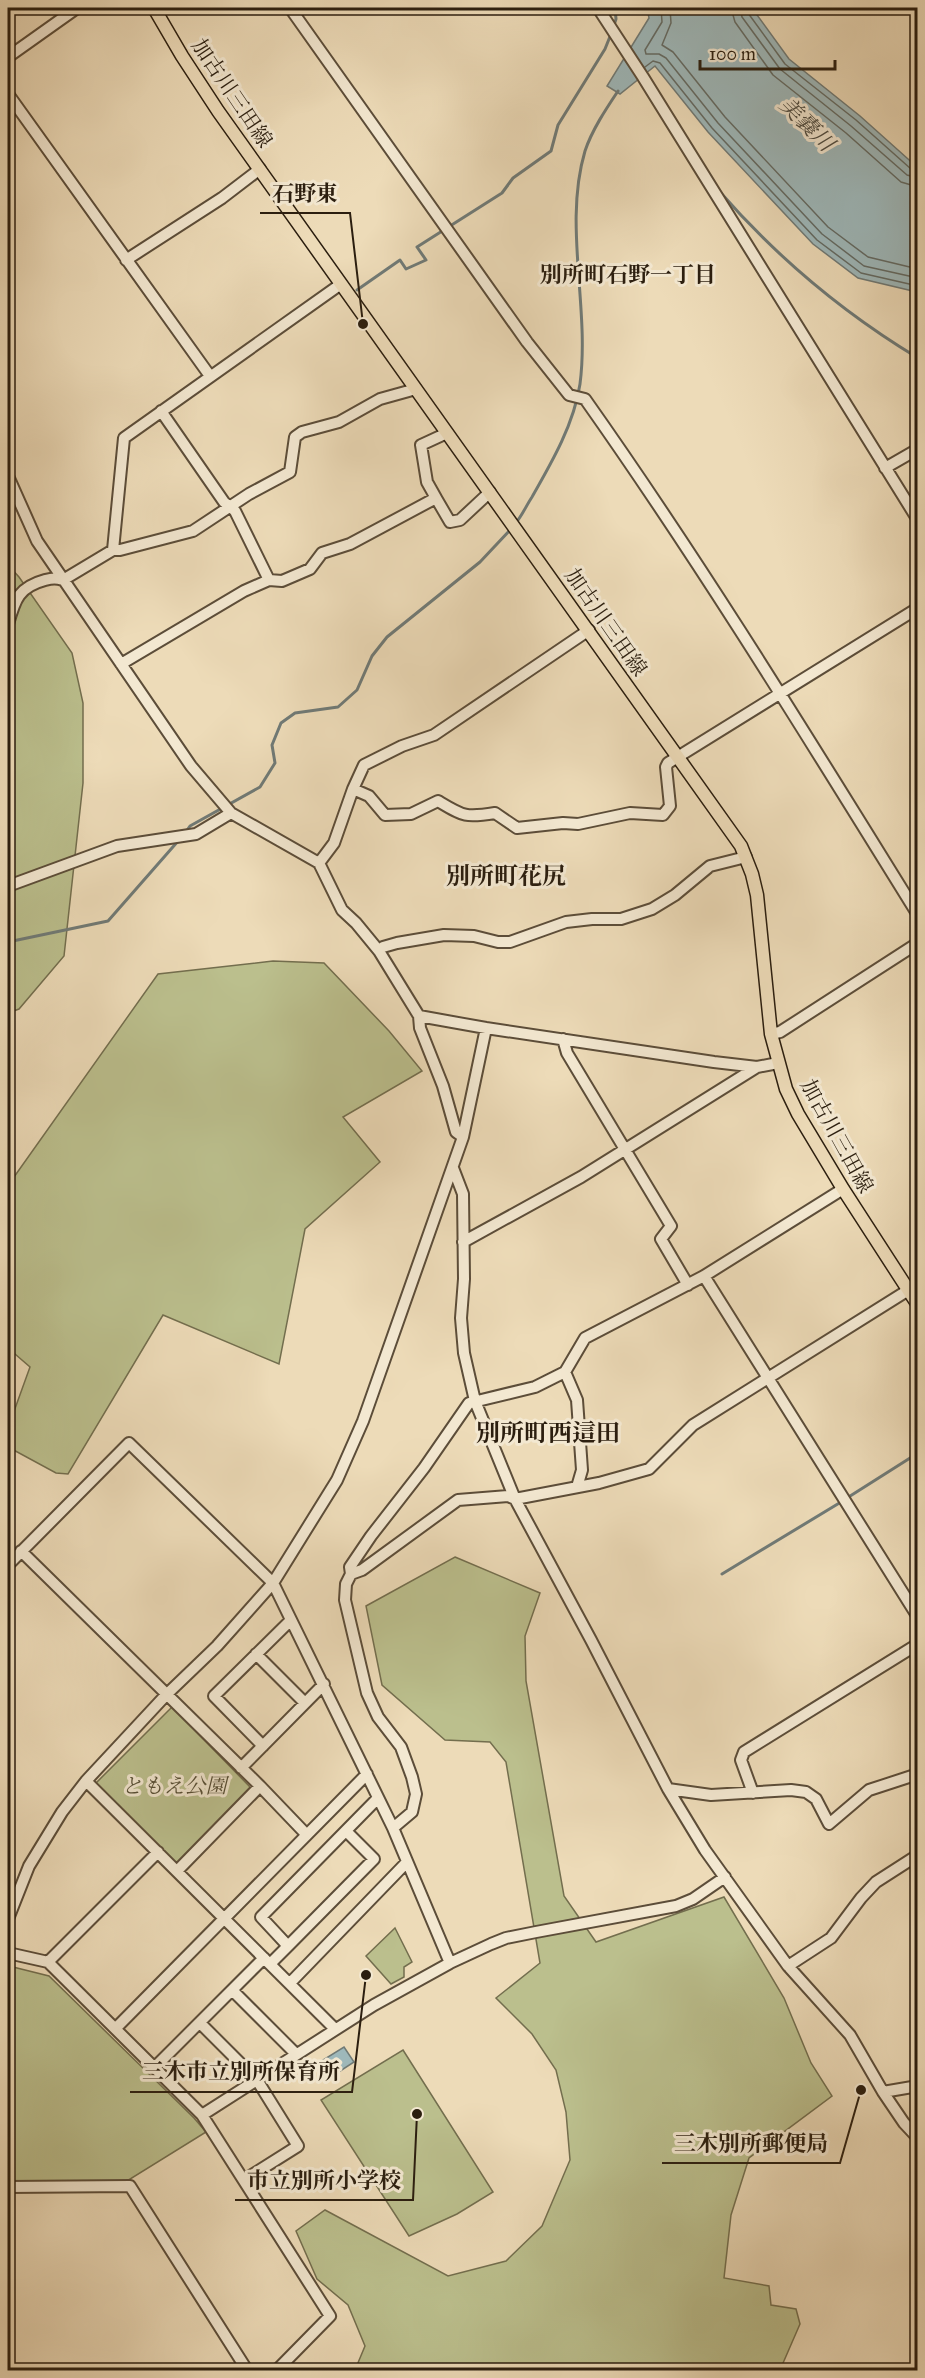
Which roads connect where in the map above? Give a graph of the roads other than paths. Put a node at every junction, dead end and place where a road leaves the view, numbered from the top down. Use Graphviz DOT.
graph roads {
  1 [pos="77,8"];
  2 [pos="154,8"];
  3 [pos="290,8"];
  4 [pos="598,8"];
  5 [pos="8,57"];
  6 [pos="8,94"];
  7 [pos="260,169"];
  8 [pos="126,260"];
  9 [pos="341,284"];
  10 [pos="210,376"];
  11 [pos="416,389"];
  12 [pos="161,411"];
  13 [pos="447,433"];
  14 [pos="918,449"];
  15 [pos="885,468"];
  16 [pos="8,476"];
  17 [pos="490,492"];
  18 [pos="436,498"];
  19 [pos="229,507"];
  20 [pos="918,520"];
  21 [pos="113,550"];
  22 [pos="63,580"];
  23 [pos="269,580"];
  24 [pos="918,608"];
  25 [pos="8,624"];
  26 [pos="589,630"];
  27 [pos="121,664"];
  28 [pos="780,694"];
  29 [pos="677,758"];
  30 [pos="353,789"];
  31 [pos="231,813"];
  32 [pos="746,857"];
  33 [pos="319,863"];
  34 [pos="8,886"];
  35 [pos="918,915"];
  36 [pos="918,943"];
  37 [pos="379,951"];
  38 [pos="419,1016"];
  39 [pos="486,1029"];
  40 [pos="771,1034"];
  41 [pos="563,1039"];
  42 [pos="778,1063"];
  43 [pos="757,1067"];
  44 [pos="463,1137"];
  45 [pos="626,1150"];
  46 [pos="453,1168"];
  47 [pos="843,1189"];
  48 [pos="463,1242"];
  49 [pos="704,1276"];
  50 [pos="688,1285"];
  51 [pos="913,1287"];
  52 [pos="918,1305"];
  53 [pos="565,1372"];
  54 [pos="767,1377"];
  55 [pos="475,1401"];
  56 [pos="577,1487"];
  57 [pos="515,1499"];
  58 [pos="21,1551"];
  59 [pos="8,1564"];
  60 [pos="351,1574"];
  61 [pos="273,1583"];
  62 [pos="918,1617"];
  63 [pos="291,1620"];
  64 [pos="918,1644"];
  65 [pos="256,1654"];
  66 [pos="324,1684"];
  67 [pos="166,1695"];
  68 [pos="305,1703"];
  69 [pos="262,1746"];
  70 [pos="241,1768"];
  71 [pos="367,1774"];
  72 [pos="918,1774"];
  73 [pos="86,1781"];
  74 [pos="260,1786"];
  75 [pos="668,1789"];
  76 [pos="753,1793"];
  77 [pos="378,1798"];
  78 [pos="393,1828"];
  79 [pos="346,1831"];
  80 [pos="306,1834"];
  81 [pos="158,1852"];
  82 [pos="918,1855"];
  83 [pos="407,1862"];
  84 [pos="177,1871"];
  85 [pos="725,1877"];
  86 [pos="224,1917"];
  87 [pos="8,1919"];
  88 [pos="288,1946"];
  89 [pos="8,1953"];
  90 [pos="267,1961"];
  91 [pos="48,1962"];
  92 [pos="450,1963"];
  93 [pos="788,1966"];
  94 [pos="290,1983"];
  95 [pos="232,1990"];
  96 [pos="200,2023"];
  97 [pos="116,2028"];
  98 [pos="335,2029"];
  99 [pos="296,2054"];
  100 [pos="155,2067"];
  101 [pos="257,2080"];
  102 [pos="918,2086"];
  103 [pos="883,2092"];
  104 [pos="202,2115"];
  105 [pos="918,2138"];
  106 [pos="244,2181"];
  107 [pos="8,2187"];
  108 [pos="247,2370"];
  109 [pos="277,2370"];
  1 -- 5 [label="street"];
  2 -- 7 [label="main road, 加古川三田線"];
  3 -- 28 [label="street"];
  4 -- 15 [label="street"];
  6 -- 8 [label="street"];
  7 -- 8 [label="street"];
  7 -- 9 [label="main road, 加古川三田線"];
  8 -- 10 [label="street"];
  9 -- 10 [label="street"];
  9 -- 11 [label="main road, 加古川三田線"];
  10 -- 12 [label="street"];
  11 -- 13 [label="main road, 加古川三田線"];
  11 -- 19 [label="street"];
  12 -- 19 [label="street"];
  12 -- 21 [label="street"];
  13 -- 17 [label="main road, 加古川三田線"];
  13 -- 18 [label="street"];
  14 -- 15 [label="street"];
  15 -- 20 [label="street"];
  16 -- 22 [label="street"];
  17 -- 18 [label="street"];
  17 -- 26 [label="main road, 加古川三田線"];
  18 -- 23 [label="street"];
  19 -- 21 [label="street"];
  19 -- 23 [label="street"];
  21 -- 22 [label="street"];
  22 -- 25 [label="street"];
  22 -- 27 [label="street"];
  23 -- 27 [label="street"];
  24 -- 28 [label="street"];
  26 -- 29 [label="main road, 加古川三田線"];
  26 -- 30 [label="street"];
  27 -- 31 [label="street"];
  28 -- 29 [label="street"];
  28 -- 35 [label="street"];
  29 -- 30 [label="street"];
  29 -- 32 [label="main road, 加古川三田線"];
  30 -- 33 [label="street"];
  31 -- 33 [label="street"];
  31 -- 34 [label="street"];
  32 -- 37 [label="street"];
  32 -- 40 [label="main road, 加古川三田線"];
  33 -- 37 [label="street"];
  36 -- 40 [label="street"];
  37 -- 38 [label="street"];
  38 -- 39 [label="street"];
  38 -- 44 [label="street"];
  39 -- 41 [label="street"];
  39 -- 44 [label="street"];
  40 -- 42 [label="main road, 加古川三田線"];
  41 -- 43 [label="street"];
  41 -- 45 [label="street"];
  42 -- 43 [label="street"];
  42 -- 47 [label="main road, 加古川三田線"];
  43 -- 45 [label="street"];
  44 -- 46 [label="street"];
  45 -- 48 [label="street"];
  45 -- 50 [label="street"];
  46 -- 48 [label="street"];
  46 -- 61 [label="street"];
  47 -- 49 [label="street"];
  47 -- 51 [label="main road, 加古川三田線"];
  48 -- 55 [label="street"];
  49 -- 50 [label="street"];
  49 -- 54 [label="street"];
  50 -- 53 [label="street"];
  51 -- 52 [label="main road, 加古川三田線"];
  51 -- 54 [label="street"];
  53 -- 55 [label="street"];
  53 -- 56 [label="street"];
  54 -- 56 [label="street"];
  54 -- 62 [label="street"];
  55 -- 57 [label="street"];
  55 -- 60 [label="street"];
  56 -- 57 [label="street"];
  57 -- 60 [label="street"];
  57 -- 75 [label="street"];
  58 -- 59 [label="street"];
  58 -- 61 [label="street"];
  58 -- 67 [label="street"];
  60 -- 78 [label="street"];
  61 -- 63 [label="street"];
  61 -- 67 [label="street"];
  63 -- 65 [label="street"];
  63 -- 66 [label="street"];
  64 -- 76 [label="street"];
  65 -- 68 [label="street"];
  65 -- 69 [label="street"];
  66 -- 68 [label="street"];
  66 -- 71 [label="street"];
  67 -- 70 [label="street"];
  67 -- 73 [label="street"];
  68 -- 69 [label="street"];
  69 -- 70 [label="street"];
  70 -- 74 [label="street"];
  71 -- 77 [label="street"];
  71 -- 80 [label="street"];
  72 -- 76 [label="street"];
  73 -- 81 [label="street"];
  73 -- 87 [label="street"];
  74 -- 80 [label="street"];
  74 -- 84 [label="street"];
  75 -- 76 [label="street"];
  75 -- 85 [label="street"];
  77 -- 78 [label="street"];
  77 -- 79 [label="street"];
  78 -- 83 [label="street"];
  79 -- 88 [label="street"];
  79 -- 88 [label="street"];
  80 -- 86 [label="street"];
  81 -- 84 [label="street"];
  81 -- 91 [label="street"];
  82 -- 93 [label="street"];
  83 -- 92 [label="street"];
  83 -- 94 [label="street"];
  84 -- 86 [label="street"];
  85 -- 92 [label="street"];
  85 -- 93 [label="street"];
  86 -- 90 [label="street"];
  86 -- 97 [label="street"];
  88 -- 90 [label="street"];
  89 -- 91 [label="street"];
  90 -- 94 [label="street"];
  90 -- 95 [label="street"];
  91 -- 97 [label="street"];
  92 -- 98 [label="street"];
  93 -- 103 [label="street"];
  94 -- 98 [label="street"];
  95 -- 96 [label="street"];
  95 -- 99 [label="street"];
  96 -- 100 [label="street"];
  96 -- 101 [label="street"];
  97 -- 100 [label="street"];
  98 -- 99 [label="street"];
  99 -- 101 [label="street"];
  100 -- 104 [label="street"];
  101 -- 104 [label="street"];
  101 -- 106 [label="street"];
  102 -- 103 [label="street"];
  103 -- 105 [label="street"];
  104 -- 106 [label="street"];
  106 -- 109 [label="street"];
  107 -- 108 [label="street"];
}
